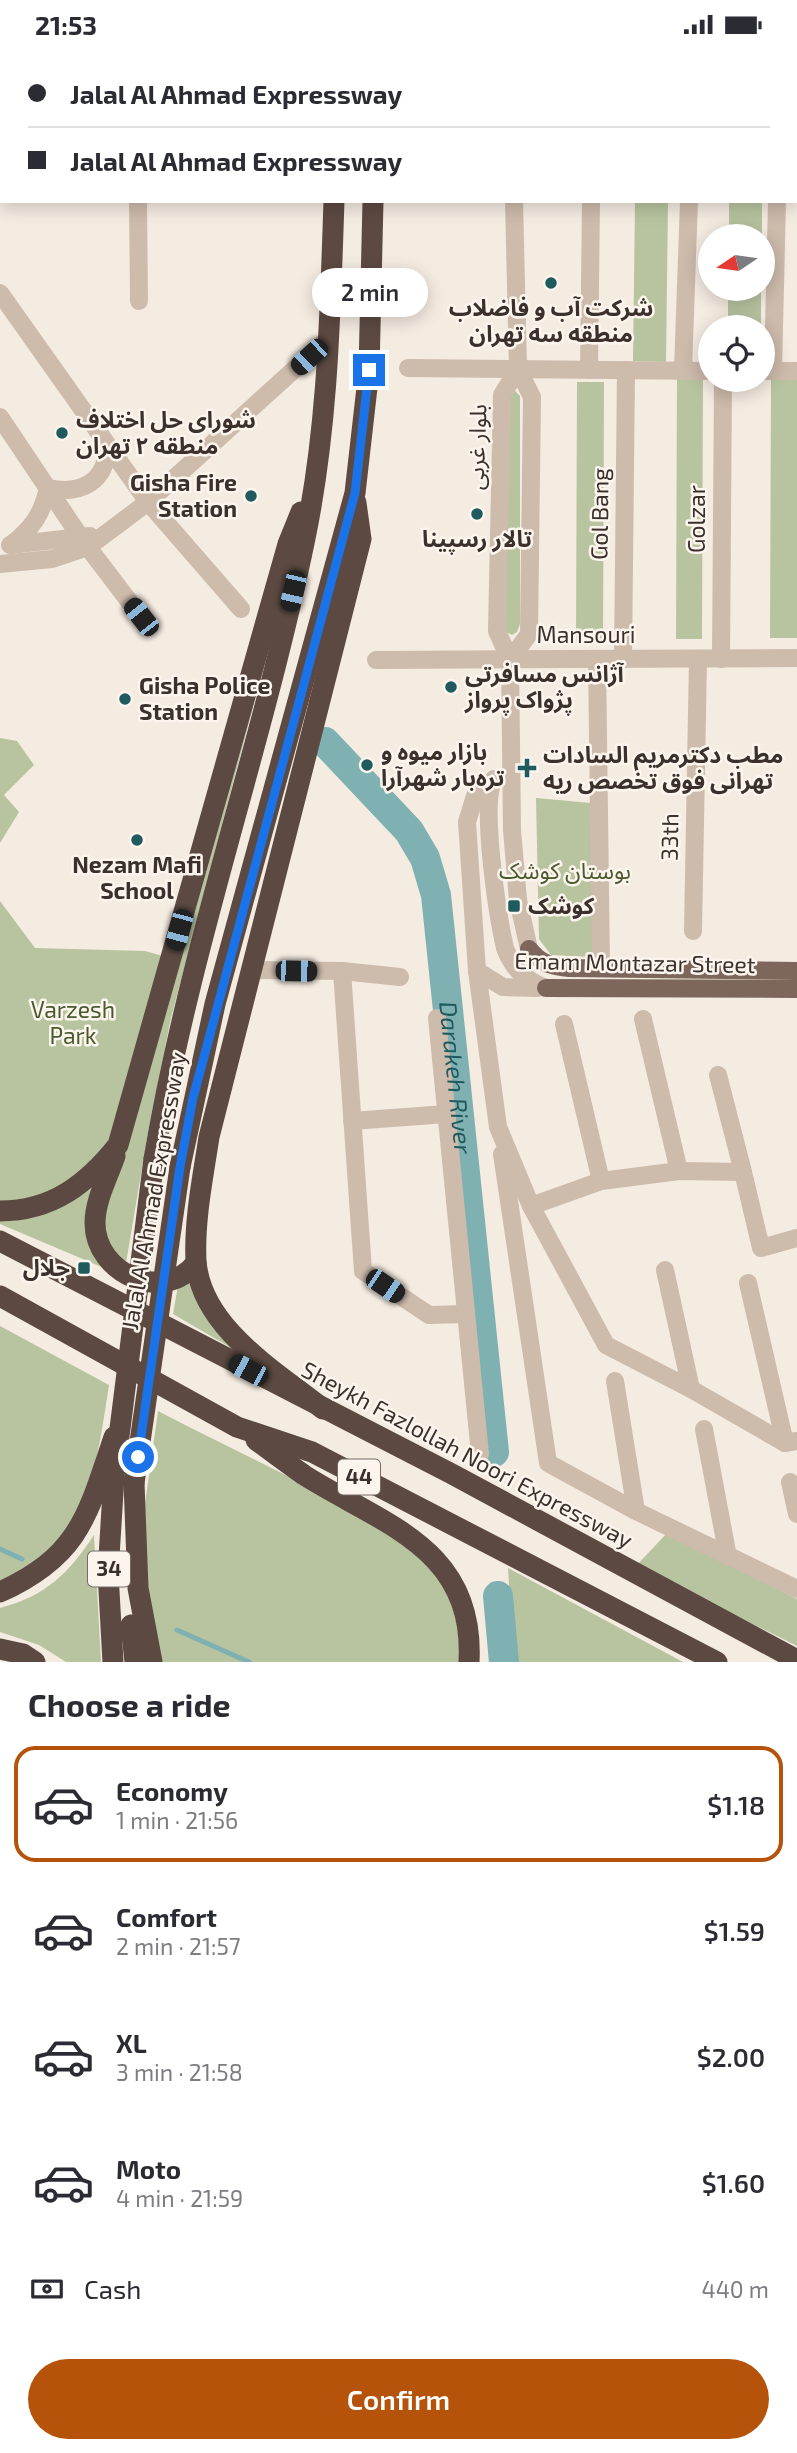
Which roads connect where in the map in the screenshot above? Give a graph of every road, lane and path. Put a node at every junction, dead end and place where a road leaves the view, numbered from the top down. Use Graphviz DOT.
graph roads {
  1 [pos="138,203"];
  2 [pos="334,203"];
  3 [pos="513,203"];
  4 [pos="591,203"];
  5 [pos="689,203"];
  6 [pos="777,203"];
  7 [pos="377,205"];
  8 [pos="0,293"];
  9 [pos="138,301"];
  10 [pos="771,315"];
  11 [pos="329,338"];
  12 [pos="408,368"];
  13 [pos="518,369"];
  14 [pos="589,370"];
  15 [pos="626,370"];
  16 [pos="683,370"];
  17 [pos="698,371"];
  18 [pos="775,371"];
  19 [pos="797,371"];
  20 [pos="723,392"];
  21 [pos="0,417"];
  22 [pos="107,446"];
  23 [pos="317,475"];
  24 [pos="48,488"];
  25 [pos="355,493"];
  26 [pos="148,502"];
  27 [pos="84,542"];
  28 [pos="5,545"];
  29 [pos="0,564"];
  30 [pos="241,609"];
  31 [pos="141,617"];
  32 [pos="797,658"];
  33 [pos="597,659"];
  34 [pos="623,659"];
  35 [pos="698,659"];
  36 [pos="721,659"];
  37 [pos="376,660"];
  38 [pos="510,660"];
  39 [pos="510,766"];
  40 [pos="492,782"];
  41 [pos="693,931"];
  42 [pos="529,949"];
  43 [pos="601,968"];
  44 [pos="250,970"];
  45 [pos="342,971"];
  46 [pos="477,971"];
  47 [pos="797,971"];
  48 [pos="400,977"];
  49 [pos="546,988"];
  50 [pos="797,989"];
  51 [pos="437,1018"];
  52 [pos="643,1019"];
  53 [pos="564,1024"];
  54 [pos="718,1075"];
  55 [pos="446,1114"];
  56 [pos="352,1121"];
  57 [pos="498,1127"];
  58 [pos="118,1145"];
  59 [pos="678,1171"];
  60 [pos="743,1172"];
  61 [pos="601,1181"];
  62 [pos="531,1206"];
  63 [pos="0,1211"];
  64 [pos="797,1238"];
  65 [pos="0,1241"];
  66 [pos="196,1263"];
  67 [pos="665,1270"];
  68 [pos="748,1283"];
  69 [pos="0,1296"];
  70 [pos="466,1314"];
  71 [pos="615,1381"];
  72 [pos="691,1388"];
  73 [pos="323,1409"];
  74 [pos="120,1419"];
  75 [pos="237,1427"];
  76 [pos="704,1429"];
  77 [pos="791,1442"];
  78 [pos="480,1454"];
  79 [pos="790,1482"];
  80 [pos="134,1483"];
  81 [pos="636,1511"];
  82 [pos="797,1514"];
  83 [pos="729,1557"];
  84 [pos="797,1589"];
  85 [pos="0,1592"];
  86 [pos="0,1649"];
  87 [pos="797,1660"];
  88 [pos="35,1662"];
  89 [pos="114,1662"];
  90 [pos="135,1662"];
  91 [pos="152,1662"];
  92 [pos="469,1662"];
  93 [pos="717,1662"];
  1 -- 9 [label="street"];
  2 -- 11 [label="highway, Jalal Al Ahmad Expressway / 34"];
  3 -- 13 [label="street"];
  4 -- 14 [label="street"];
  5 -- 16 [label="street"];
  6 -- 10 [label="street"];
  7 -- 25 [label="highway, Jalal Al Ahmad Expressway / 34"];
  8 -- 22 [label="street"];
  11 -- 23 [label="highway, Jalal Al Ahmad Expressway / 34"];
  11 -- 26 [label="street"];
  12 -- 13 [label="street"];
  13 -- 14 [label="street"];
  13 -- 38 [label="street, بلوار غربی"];
  13 -- 38 [label="street"];
  14 -- 15 [label="street"];
  15 -- 16 [label="street"];
  15 -- 34 [label="street, Gol Bang"];
  16 -- 17 [label="street"];
  18 -- 19 [label="street"];
  20 -- 36 [label="street, Golzar"];
  21 -- 24 [label="street"];
  22 -- 24 [label="street"];
  22 -- 26 [label="street"];
  23 -- 58 [label="highway"];
  23 -- 74 [label="highway, Jalal Al Ahmad Expressway / 34, bridge"];
  24 -- 27 [label="street"];
  24 -- 28 [label="street"];
  25 -- 44 [label="highway"];
  25 -- 80 [label="highway, Jalal Al Ahmad Expressway / 34, bridge"];
  26 -- 27 [label="street"];
  26 -- 30 [label="street"];
  27 -- 28 [label="street"];
  27 -- 29 [label="street"];
  27 -- 31 [label="street"];
  32 -- 36 [label="street, Mansouri"];
  33 -- 34 [label="street, Mansouri"];
  33 -- 38 [label="street, Mansouri"];
  33 -- 43 [label="street"];
  34 -- 35 [label="street, Mansouri"];
  35 -- 36 [label="street, Mansouri"];
  35 -- 41 [label="street, 33th"];
  37 -- 38 [label="street, Mansouri"];
  38 -- 39 [label="street"];
  39 -- 40 [label="street"];
  39 -- 42 [label="street"];
  40 -- 46 [label="street"];
  40 -- 49 [label="street"];
  42 -- 43 [label="main road, Emam Montazar Street"];
  43 -- 47 [label="main road, Emam Montazar Street"];
  44 -- 45 [label="street"];
  44 -- 66 [label="highway"];
  45 -- 48 [label="street"];
  45 -- 56 [label="street"];
  46 -- 49 [label="street, Emam Montazar Street"];
  46 -- 57 [label="street"];
  49 -- 50 [label="main road, Emam Montazar Street"];
  51 -- 55 [label="street"];
  52 -- 59 [label="street"];
  53 -- 61 [label="street"];
  54 -- 60 [label="street"];
  55 -- 56 [label="street"];
  55 -- 70 [label="street"];
  56 -- 70 [label="street"];
  57 -- 62 [label="street"];
  57 -- 81 [label="street"];
  58 -- 63 [label="highway"];
  58 -- 66 [label="highway"];
  59 -- 60 [label="street"];
  59 -- 61 [label="street"];
  60 -- 64 [label="street"];
  61 -- 62 [label="street"];
  62 -- 72 [label="street"];
  65 -- 73 [label="highway, Sheykh Fazlollah Noori Expressway / 44"];
  66 -- 73 [label="highway"];
  67 -- 72 [label="street"];
  68 -- 77 [label="street"];
  69 -- 75 [label="highway, 44"];
  70 -- 78 [label="street"];
  71 -- 81 [label="street"];
  72 -- 77 [label="street"];
  73 -- 87 [label="highway, Sheykh Fazlollah Noori Expressway / 44"];
  74 -- 85 [label="highway, bridge"];
  74 -- 89 [label="highway, Jalal Al Ahmad Expressway / 34, bridge"];
  75 -- 92 [label="highway"];
  75 -- 93 [label="highway, 44"];
  76 -- 83 [label="street"];
  79 -- 82 [label="street"];
  80 -- 90 [label="highway, Jalal Al Ahmad Expressway / 34"];
  80 -- 91 [label="highway"];
  81 -- 83 [label="street"];
  83 -- 84 [label="street"];
  86 -- 88 [label="highway"];
}
